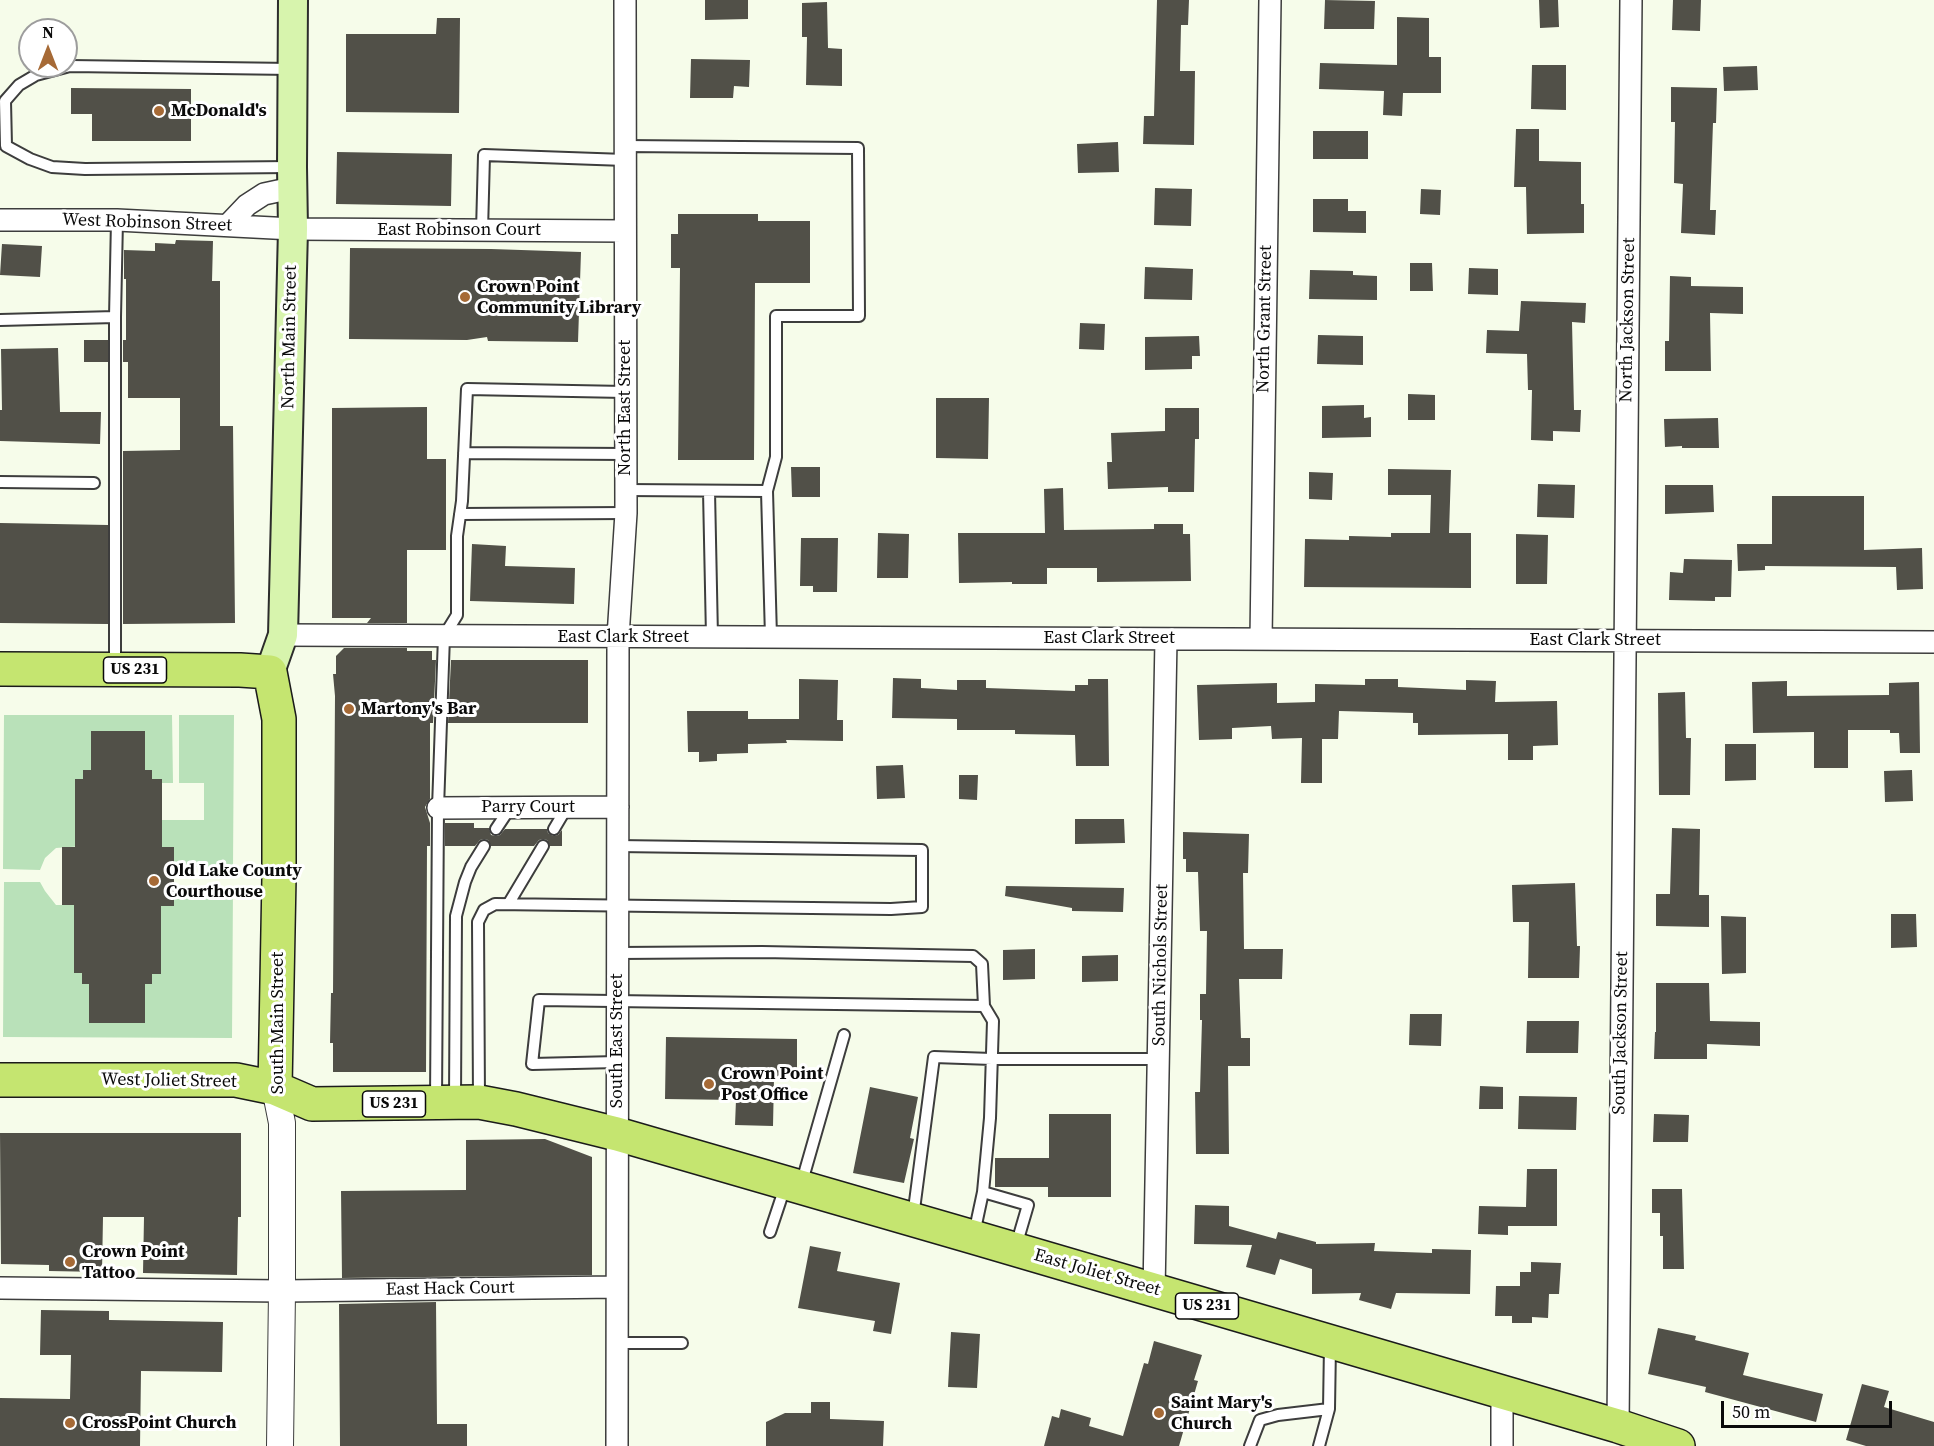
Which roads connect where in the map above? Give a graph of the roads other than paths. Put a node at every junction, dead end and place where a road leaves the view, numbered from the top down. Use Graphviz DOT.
graph roads {
  1 [pos="293,0"];
  2 [pos="625,0"];
  3 [pos="1270,0"];
  4 [pos="1631,0"];
  5 [pos="292,69"];
  6 [pos="625,153"];
  7 [pos="292,177"];
  8 [pos="0,220"];
  9 [pos="117,220"];
  10 [pos="228,225"];
  11 [pos="293,229"];
  12 [pos="482,231"];
  13 [pos="625,231"];
  14 [pos="115,317"];
  15 [pos="0,320"];
  16 [pos="625,392"];
  17 [pos="464,453"];
  18 [pos="626,454"];
  19 [pos="0,482"];
  20 [pos="94,483"];
  21 [pos="626,490"];
  22 [pos="708,491"];
  23 [pos="767,491"];
  24 [pos="626,513"];
  25 [pos="460,514"];
  26 [pos="283,635"];
  27 [pos="444,636"];
  28 [pos="618,637"];
  29 [pos="712,637"];
  30 [pos="771,637"];
  31 [pos="1166,639"];
  32 [pos="1261,639"];
  33 [pos="1625,640"];
  34 [pos="1934,642"];
  35 [pos="0,669"];
  36 [pos="115,670"];
  37 [pos="270,672"];
  38 [pos="567,807"];
  39 [pos="618,807"];
  40 [pos="438,808"];
  41 [pos="510,808"];
  42 [pos="496,829"];
  43 [pos="554,829"];
  44 [pos="484,846"];
  45 [pos="543,846"];
  46 [pos="617,846"];
  47 [pos="509,903"];
  48 [pos="617,904"];
  49 [pos="618,953"];
  50 [pos="618,1000"];
  51 [pos="984,1006"];
  52 [pos="844,1035"];
  53 [pos="992,1059"];
  54 [pos="1160,1059"];
  55 [pos="617,1062"];
  56 [pos="0,1080"];
  57 [pos="275,1088"];
  58 [pos="456,1103"];
  59 [pos="617,1134"];
  60 [pos="793,1186"];
  61 [pos="983,1192"];
  62 [pos="912,1220"];
  63 [pos="770,1232"];
  64 [pos="974,1237"];
  65 [pos="1015,1250"];
  66 [pos="617,1287"];
  67 [pos="0,1288"];
  68 [pos="282,1291"];
  69 [pos="1154,1291"];
  70 [pos="1330,1342"];
  71 [pos="617,1343"];
  72 [pos="682,1343"];
  73 [pos="1502,1392"];
  74 [pos="1329,1409"];
  75 [pos="1618,1426"];
  76 [pos="280,1446"];
  77 [pos="617,1446"];
  78 [pos="1250,1446"];
  79 [pos="1319,1446"];
  80 [pos="1502,1446"];
  81 [pos="1678,1446"];
  1 -- 5 [label="main road, North Main Street"];
  2 -- 6 [label="street, North East Street"];
  3 -- 32 [label="street, North Grant Street"];
  4 -- 33 [label="street, North Jackson Street"];
  5 -- 7 [label="main road, North Main Street"];
  5 -- 7 [label="lane"];
  6 -- 12 [label="lane"];
  6 -- 13 [label="street, North East Street"];
  6 -- 23 [label="lane"];
  7 -- 10 [label="street"];
  7 -- 11 [label="main road, North Main Street"];
  8 -- 9 [label="street, West Robinson Street"];
  9 -- 10 [label="street, West Robinson Street"];
  9 -- 14 [label="lane"];
  10 -- 11 [label="street, West Robinson Street"];
  11 -- 12 [label="street, East Robinson Court"];
  11 -- 26 [label="main road, North Main Street"];
  12 -- 13 [label="street, East Robinson Court"];
  13 -- 16 [label="street, North East Street"];
  14 -- 15 [label="lane"];
  14 -- 36 [label="lane"];
  16 -- 17 [label="lane"];
  16 -- 18 [label="street, North East Street"];
  17 -- 18 [label="lane"];
  17 -- 25 [label="lane"];
  18 -- 21 [label="street, North East Street"];
  19 -- 20 [label="lane"];
  21 -- 22 [label="lane"];
  21 -- 24 [label="street, North East Street"];
  22 -- 23 [label="lane"];
  22 -- 29 [label="lane"];
  23 -- 30 [label="lane"];
  24 -- 25 [label="lane"];
  24 -- 28 [label="street, North East Street"];
  25 -- 27 [label="lane"];
  26 -- 27 [label="street, East Clark Street"];
  26 -- 37 [label="main road, North Main Street"];
  27 -- 28 [label="street, East Clark Street"];
  27 -- 40 [label="lane"];
  28 -- 29 [label="street, East Clark Street"];
  28 -- 39 [label="street, South East Street"];
  29 -- 30 [label="street, East Clark Street"];
  30 -- 31 [label="street, East Clark Street"];
  31 -- 32 [label="street, East Clark Street"];
  31 -- 54 [label="street, South Nichols Street"];
  32 -- 33 [label="street, East Clark Street"];
  33 -- 34 [label="street, East Clark Street"];
  33 -- 75 [label="street, South Jackson Street"];
  35 -- 36 [label="main road, US 231"];
  36 -- 37 [label="main road, US 231"];
  37 -- 57 [label="main road, South Main Street"];
  38 -- 39 [label="street, Parry Court"];
  38 -- 41 [label="street, Parry Court"];
  38 -- 43 [label="lane"];
  39 -- 46 [label="street, South East Street"];
  40 -- 41 [label="street, Parry Court"];
  40 -- 58 [label="lane"];
  41 -- 42 [label="lane"];
  44 -- 58 [label="lane"];
  45 -- 47 [label="lane"];
  46 -- 48 [label="street, South East Street"];
  46 -- 48 [label="lane"];
  47 -- 48 [label="lane"];
  47 -- 58 [label="lane"];
  48 -- 49 [label="street, South East Street"];
  49 -- 50 [label="street, South East Street"];
  49 -- 51 [label="lane"];
  50 -- 51 [label="lane"];
  50 -- 55 [label="street, South East Street"];
  50 -- 55 [label="lane"];
  51 -- 53 [label="lane"];
  52 -- 60 [label="lane"];
  53 -- 54 [label="lane"];
  53 -- 61 [label="lane"];
  53 -- 62 [label="lane"];
  54 -- 69 [label="street, South Nichols Street"];
  55 -- 59 [label="street, South East Street"];
  56 -- 57 [label="main road, West Joliet Street / US 231"];
  57 -- 58 [label="main road, West Joliet Street / US 231"];
  57 -- 68 [label="street, South Main Street"];
  58 -- 59 [label="main road, West Joliet Street / US 231"];
  59 -- 60 [label="main road, East Joliet Street / US 231"];
  59 -- 66 [label="street, South East Street"];
  60 -- 62 [label="main road, East Joliet Street / US 231"];
  60 -- 63 [label="lane"];
  61 -- 64 [label="lane"];
  61 -- 65 [label="lane"];
  62 -- 64 [label="main road, East Joliet Street / US 231"];
  64 -- 65 [label="main road, East Joliet Street / US 231"];
  65 -- 69 [label="main road, East Joliet Street / US 231"];
  66 -- 68 [label="street, East Hack Court"];
  66 -- 71 [label="street, South East Street"];
  67 -- 68 [label="street, East Hack Court"];
  68 -- 76 [label="street, South Main Street"];
  69 -- 70 [label="main road, East Joliet Street / US 231"];
  70 -- 73 [label="main road, East Joliet Street / US 231"];
  70 -- 74 [label="lane"];
  71 -- 72 [label="lane"];
  71 -- 77 [label="street, South East Street"];
  73 -- 75 [label="main road, East Joliet Street / US 231"];
  73 -- 80 [label="street"];
  74 -- 78 [label="lane"];
  74 -- 79 [label="lane"];
  75 -- 81 [label="main road, East Joliet Street / US 231"];
}
